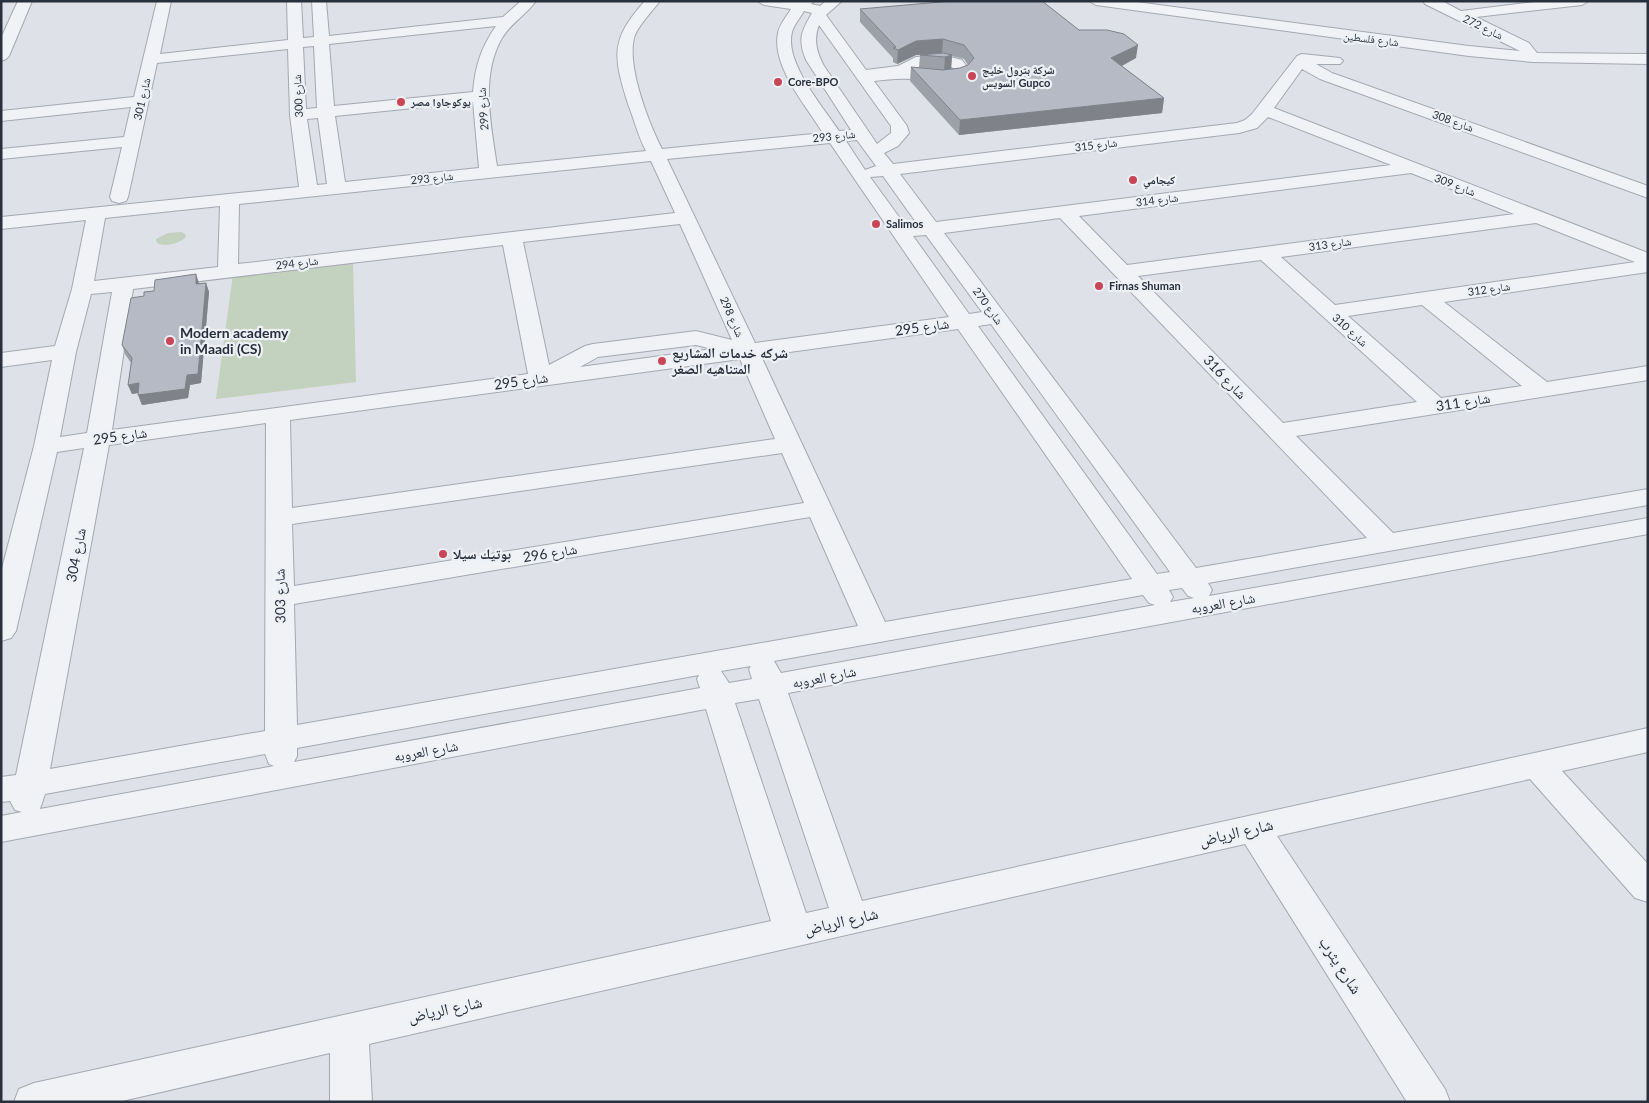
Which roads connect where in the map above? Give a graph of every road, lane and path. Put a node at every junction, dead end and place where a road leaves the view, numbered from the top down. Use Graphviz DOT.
graph roads {
  1 [pos="25,1"];
  2 [pos="164,1"];
  3 [pos="294,1"];
  4 [pos="319,1"];
  5 [pos="529,1"];
  6 [pos="653,1"];
  7 [pos="764,1"];
  8 [pos="1096,1"];
  9 [pos="1167,1"];
  10 [pos="1430,1"];
  11 [pos="1506,1"];
  12 [pos="1582,1"];
  13 [pos="816,7"];
  14 [pos="1212,8"];
  15 [pos="1444,8"];
  16 [pos="1459,15"];
  17 [pos="506,22"];
  18 [pos="1314,27"];
  19 [pos="1349,31"];
  20 [pos="322,41"];
  21 [pos="296,43"];
  22 [pos="1604,49"];
  23 [pos="1648,49"];
  24 [pos="1528,52"];
  25 [pos="1,56"];
  26 [pos="151,58"];
  27 [pos="1302,59"];
  28 [pos="1618,59"];
  29 [pos="1648,59"];
  30 [pos="1335,61"];
  31 [pos="906,72"];
  32 [pos="862,76"];
  33 [pos="825,80"];
  34 [pos="798,82"];
  35 [pos="480,96"];
  36 [pos="141,101"];
  37 [pos="1453,108"];
  38 [pos="1263,109"];
  39 [pos="326,112"];
  40 [pos="1434,114"];
  41 [pos="298,115"];
  42 [pos="1,116"];
  43 [pos="857,128"];
  44 [pos="829,130"];
  45 [pos="132,142"];
  46 [pos="1555,145"];
  47 [pos="653,149"];
  48 [pos="874,151"];
  49 [pos="1537,152"];
  50 [pos="1,154"];
  51 [pos="488,166"];
  52 [pos="1412,168"];
  53 [pos="888,171"];
  54 [pos="859,174"];
  55 [pos="336,181"];
  56 [pos="308,184"];
  57 [pos="1646,187"];
  58 [pos="119,197"];
  59 [pos="230,199"];
  60 [pos="1,209"];
  61 [pos="97,212"];
  62 [pos="1064,212"];
  63 [pos="687,217"];
  64 [pos="1537,217"];
  65 [pos="1,223"];
  66 [pos="931,229"];
  67 [pos="901,233"];
  68 [pos="512,238"];
  69 [pos="1265,253"];
  70 [pos="1648,260"];
  71 [pos="1648,266"];
  72 [pos="228,272"];
  73 [pos="1122,272"];
  74 [pos="124,284"];
  75 [pos="82,289"];
  76 [pos="1426,298"];
  77 [pos="1330,312"];
  78 [pos="996,317"];
  79 [pos="964,321"];
  80 [pos="748,351"];
  81 [pos="66,352"];
  82 [pos="1,360"];
  83 [pos="1648,373"];
  84 [pos="540,378"];
  85 [pos="1541,390"];
  86 [pos="1435,406"];
  87 [pos="278,415"];
  88 [pos="1278,431"];
  89 [pos="98,439"];
  90 [pos="790,444"];
  91 [pos="46,446"];
  92 [pos="1648,497"];
  93 [pos="819,508"];
  94 [pos="279,518"];
  95 [pos="1648,526"];
  96 [pos="1387,543"];
  97 [pos="1189,578"];
  98 [pos="1151,585"];
  99 [pos="280,597"];
  100 [pos="1209,606"];
  101 [pos="1170,612"];
  102 [pos="1,631"];
  103 [pos="876,633"];
  104 [pos="759,654"];
  105 [pos="708,664"];
  106 [pos="770,687"];
  107 [pos="718,697"];
  108 [pos="281,739"];
  109 [pos="1648,740"];
  110 [pos="1536,765"];
  111 [pos="282,777"];
  112 [pos="30,785"];
  113 [pos="1,790"];
  114 [pos="12,827"];
  115 [pos="1253,828"];
  116 [pos="1648,888"];
  117 [pos="850,918"];
  118 [pos="793,931"];
  119 [pos="349,1031"];
  120 [pos="132,1091"];
  121 [pos="34,1102"];
  122 [pos="351,1102"];
  123 [pos="1430,1102"];
  1 -- 25 [label="street"];
  2 -- 26 [label="street, شارع 301"];
  3 -- 21 [label="street, شارع 300"];
  4 -- 20 [label="street, شارع 300"];
  5 -- 17 [label="street, شارع 299"];
  6 -- 47 [label="street, شارع 298"];
  7 -- 13 [label="street"];
  8 -- 14 [label="street, شارع فلسطين"];
  9 -- 14 [label="street, شارع فلسطين"];
  10 -- 15 [label="street, شارع 272"];
  11 -- 15 [label="street"];
  12 -- 16 [label="street"];
  13 -- 32 [label="street"];
  13 -- 33 [label="street, شارع 270"];
  13 -- 34 [label="street"];
  14 -- 18 [label="street, شارع فلسطين"];
  15 -- 16 [label="street, شارع 272"];
  16 -- 24 [label="street, شارع 272"];
  17 -- 20 [label="street"];
  17 -- 35 [label="street, شارع 299"];
  18 -- 19 [label="street, شارع فلسطين"];
  18 -- 27 [label="street"];
  19 -- 24 [label="street, شارع فلسطين"];
  19 -- 30 [label="street"];
  20 -- 21 [label="street"];
  20 -- 39 [label="street, شارع 300"];
  21 -- 26 [label="street"];
  21 -- 41 [label="street, شارع 300"];
  22 -- 23 [label="street, شارع فلسطين"];
  22 -- 24 [label="street, شارع فلسطين"];
  22 -- 28 [label="street"];
  24 -- 28 [label="street, شارع فلسطين"];
  26 -- 36 [label="street, شارع 301"];
  27 -- 30 [label="street"];
  27 -- 38 [label="street, شارع 315"];
  27 -- 40 [label="street, شارع 308"];
  28 -- 29 [label="street, شارع فلسطين"];
  30 -- 37 [label="street, شارع 308"];
  31 -- 32 [label="street"];
  32 -- 33 [label="street"];
  32 -- 48 [label="street"];
  33 -- 34 [label="street"];
  33 -- 43 [label="street, شارع 270"];
  34 -- 44 [label="street"];
  35 -- 39 [label="street"];
  35 -- 51 [label="street, شارع 299"];
  36 -- 42 [label="street"];
  36 -- 45 [label="street, شارع 301"];
  37 -- 40 [label="street"];
  37 -- 46 [label="street, شارع 308"];
  38 -- 52 [label="street, شارع 309"];
  38 -- 53 [label="street, شارع 315"];
  39 -- 41 [label="street"];
  39 -- 55 [label="street, شارع 300"];
  40 -- 49 [label="street, شارع 308"];
  41 -- 56 [label="street, شارع 300"];
  43 -- 44 [label="street, شارع 293"];
  43 -- 48 [label="street, شارع 270"];
  44 -- 47 [label="street, شارع 293"];
  44 -- 54 [label="street"];
  45 -- 50 [label="street"];
  45 -- 58 [label="street, شارع 301"];
  46 -- 49 [label="street"];
  46 -- 57 [label="street, شارع 308"];
  47 -- 51 [label="street, شارع 293"];
  47 -- 63 [label="street, شارع 298"];
  48 -- 53 [label="street, شارع 270"];
  49 -- 57 [label="street, شارع 308"];
  51 -- 55 [label="street, شارع 293"];
  52 -- 62 [label="street, شارع 314"];
  52 -- 64 [label="street, شارع 309"];
  53 -- 54 [label="street, شارع 315"];
  53 -- 66 [label="street, شارع 270"];
  54 -- 67 [label="street"];
  55 -- 56 [label="street, شارع 293"];
  56 -- 58 [label="street, شارع 293"];
  56 -- 59 [label="street, شارع 293"];
  58 -- 60 [label="street, شارع 293"];
  59 -- 61 [label="street, شارع 293"];
  59 -- 72 [label="street"];
  61 -- 65 [label="street, شارع 293"];
  61 -- 75 [label="street"];
  62 -- 66 [label="street, شارع 314"];
  62 -- 73 [label="street, شارع 316"];
  63 -- 68 [label="street, شارع 294"];
  63 -- 80 [label="street, شارع 298"];
  64 -- 69 [label="street, شارع 313"];
  64 -- 70 [label="street, شارع 309"];
  66 -- 67 [label="street, شارع 314"];
  66 -- 78 [label="street, شارع 270"];
  67 -- 79 [label="street"];
  68 -- 72 [label="street, شارع 294"];
  68 -- 84 [label="street"];
  69 -- 73 [label="street, شارع 313"];
  69 -- 77 [label="street, شارع 310"];
  71 -- 76 [label="street, شارع 312"];
  72 -- 74 [label="street, شارع 294"];
  73 -- 88 [label="street, شارع 316"];
  74 -- 75 [label="street, شارع 294"];
  74 -- 89 [label="street, شارع 304"];
  75 -- 81 [label="street"];
  76 -- 77 [label="street, شارع 312"];
  76 -- 85 [label="street"];
  77 -- 86 [label="street, شارع 310"];
  78 -- 79 [label="street, شارع 295"];
  78 -- 97 [label="street, شارع 270"];
  79 -- 80 [label="street, شارع 295"];
  79 -- 98 [label="street"];
  80 -- 84 [label="street, شارع 295"];
  80 -- 90 [label="street, شارع 298"];
  81 -- 82 [label="street"];
  81 -- 91 [label="street"];
  83 -- 85 [label="street, شارع 311"];
  84 -- 87 [label="street, شارع 295"];
  85 -- 86 [label="street, شارع 311"];
  86 -- 88 [label="street, شارع 311"];
  87 -- 89 [label="street, شارع 295"];
  87 -- 94 [label="street, شارع 303"];
  88 -- 96 [label="street, شارع 316"];
  89 -- 91 [label="street, شارع 295"];
  89 -- 112 [label="street, شارع 304"];
  90 -- 93 [label="street, شارع 298"];
  90 -- 94 [label="street"];
  91 -- 102 [label="street"];
  92 -- 96 [label="street"];
  93 -- 99 [label="street, شارع 296"];
  93 -- 103 [label="street, شارع 298"];
  94 -- 99 [label="street, شارع 303"];
  95 -- 100 [label="street, شارع العروبه"];
  96 -- 97 [label="street"];
  97 -- 98 [label="street"];
  97 -- 100 [label="street, شارع 270"];
  98 -- 101 [label="street"];
  98 -- 103 [label="street"];
  99 -- 108 [label="street, شارع 303"];
  100 -- 101 [label="street, شارع العروبه"];
  101 -- 106 [label="street, شارع العروبه"];
  103 -- 104 [label="street"];
  104 -- 105 [label="street"];
  104 -- 106 [label="street"];
  105 -- 107 [label="street"];
  105 -- 108 [label="street"];
  106 -- 107 [label="street, شارع العروبه"];
  106 -- 117 [label="street"];
  107 -- 111 [label="street, شارع العروبه"];
  107 -- 118 [label="street"];
  108 -- 111 [label="street, شارع 303"];
  108 -- 112 [label="street"];
  109 -- 110 [label="street, شارع الرياض"];
  110 -- 115 [label="street, شارع الرياض"];
  110 -- 116 [label="street"];
  111 -- 114 [label="street, شارع العروبه"];
  112 -- 113 [label="street"];
  112 -- 114 [label="street, شارع 304"];
  115 -- 117 [label="street, شارع الرياض"];
  115 -- 123 [label="street, شارع يثرب"];
  117 -- 118 [label="street, شارع الرياض"];
  118 -- 119 [label="street, شارع الرياض"];
  119 -- 120 [label="street, شارع الرياض"];
  119 -- 122 [label="street"];
  120 -- 121 [label="street, شارع الرياض"];
}
